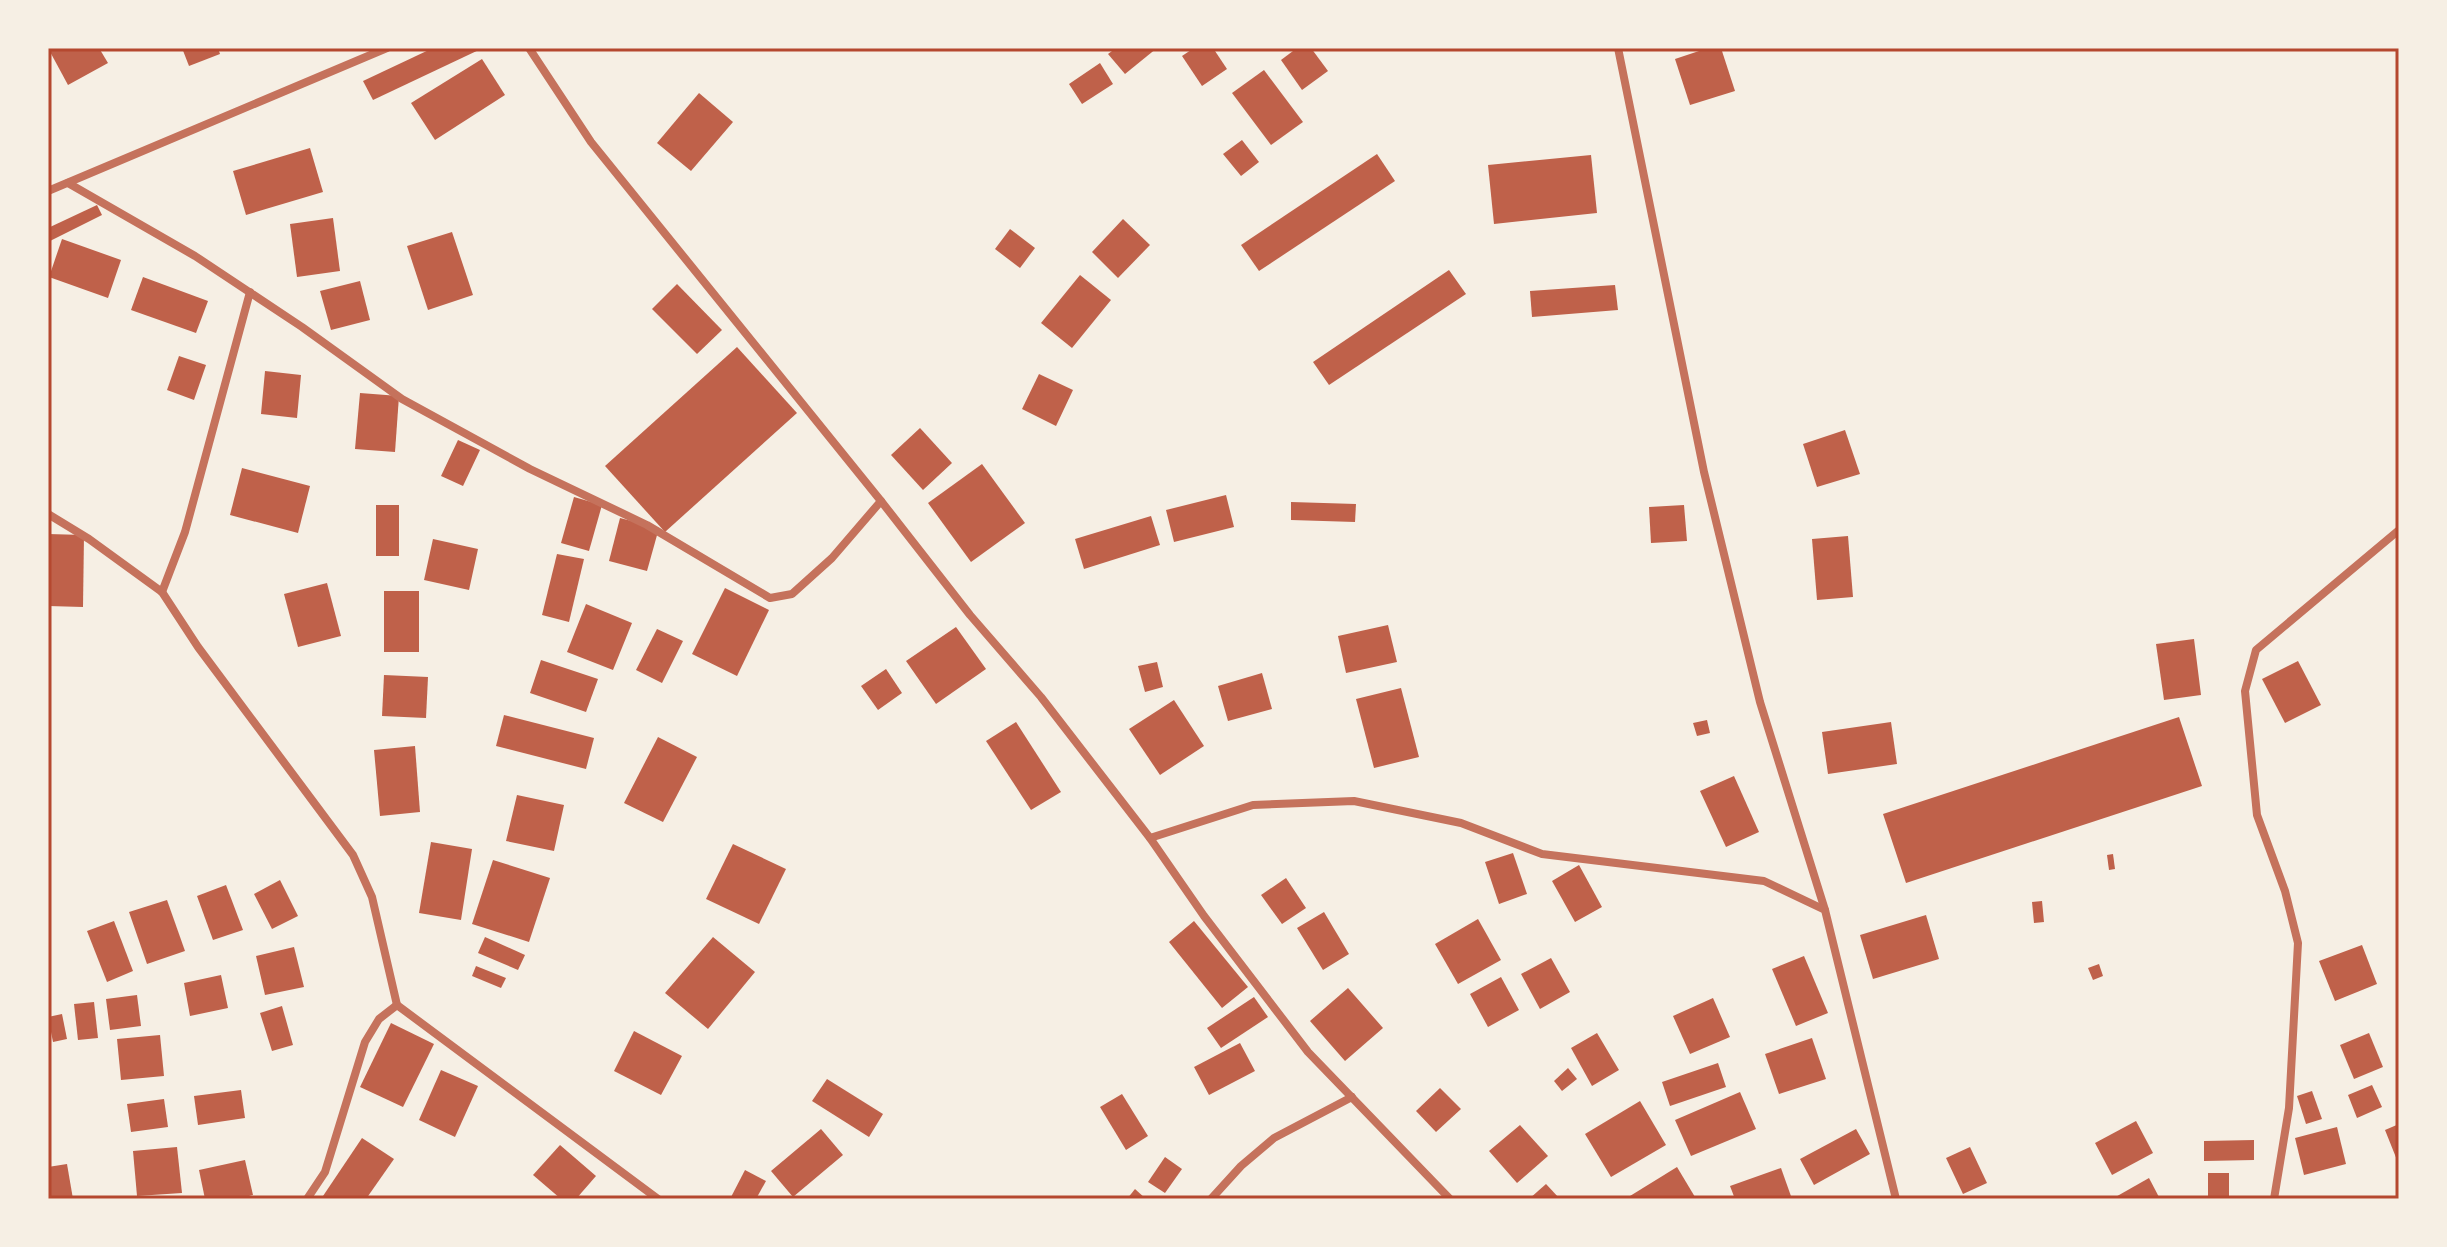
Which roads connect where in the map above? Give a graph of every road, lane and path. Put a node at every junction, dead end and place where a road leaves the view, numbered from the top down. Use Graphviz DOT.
graph roads {
  1 [pos="387,48"];
  2 [pos="529,48"];
  3 [pos="1618,48"];
  4 [pos="68,183"];
  5 [pos="48,191"];
  6 [pos="250,292"];
  7 [pos="881,501"];
  8 [pos="48,514"];
  9 [pos="2399,530"];
  10 [pos="162,592"];
  11 [pos="1150,838"];
  12 [pos="1825,910"];
  13 [pos="397,1005"];
  14 [pos="1352,1097"];
  15 [pos="307,1199"];
  16 [pos="658,1199"];
  17 [pos="1211,1199"];
  18 [pos="1450,1199"];
  19 [pos="1896,1199"];
  20 [pos="2274,1199"];
  1 -- 4 [label="street"];
  2 -- 7 [label="street"];
  3 -- 12 [label="street"];
  4 -- 5 [label="street"];
  4 -- 6 [label="street"];
  6 -- 7 [label="street"];
  6 -- 10 [label="street"];
  7 -- 11 [label="street"];
  8 -- 10 [label="street"];
  9 -- 20 [label="street"];
  10 -- 13 [label="street"];
  11 -- 12 [label="street"];
  11 -- 14 [label="street"];
  12 -- 19 [label="street"];
  13 -- 15 [label="street"];
  13 -- 16 [label="street"];
  14 -- 17 [label="street"];
  14 -- 18 [label="street"];
}
